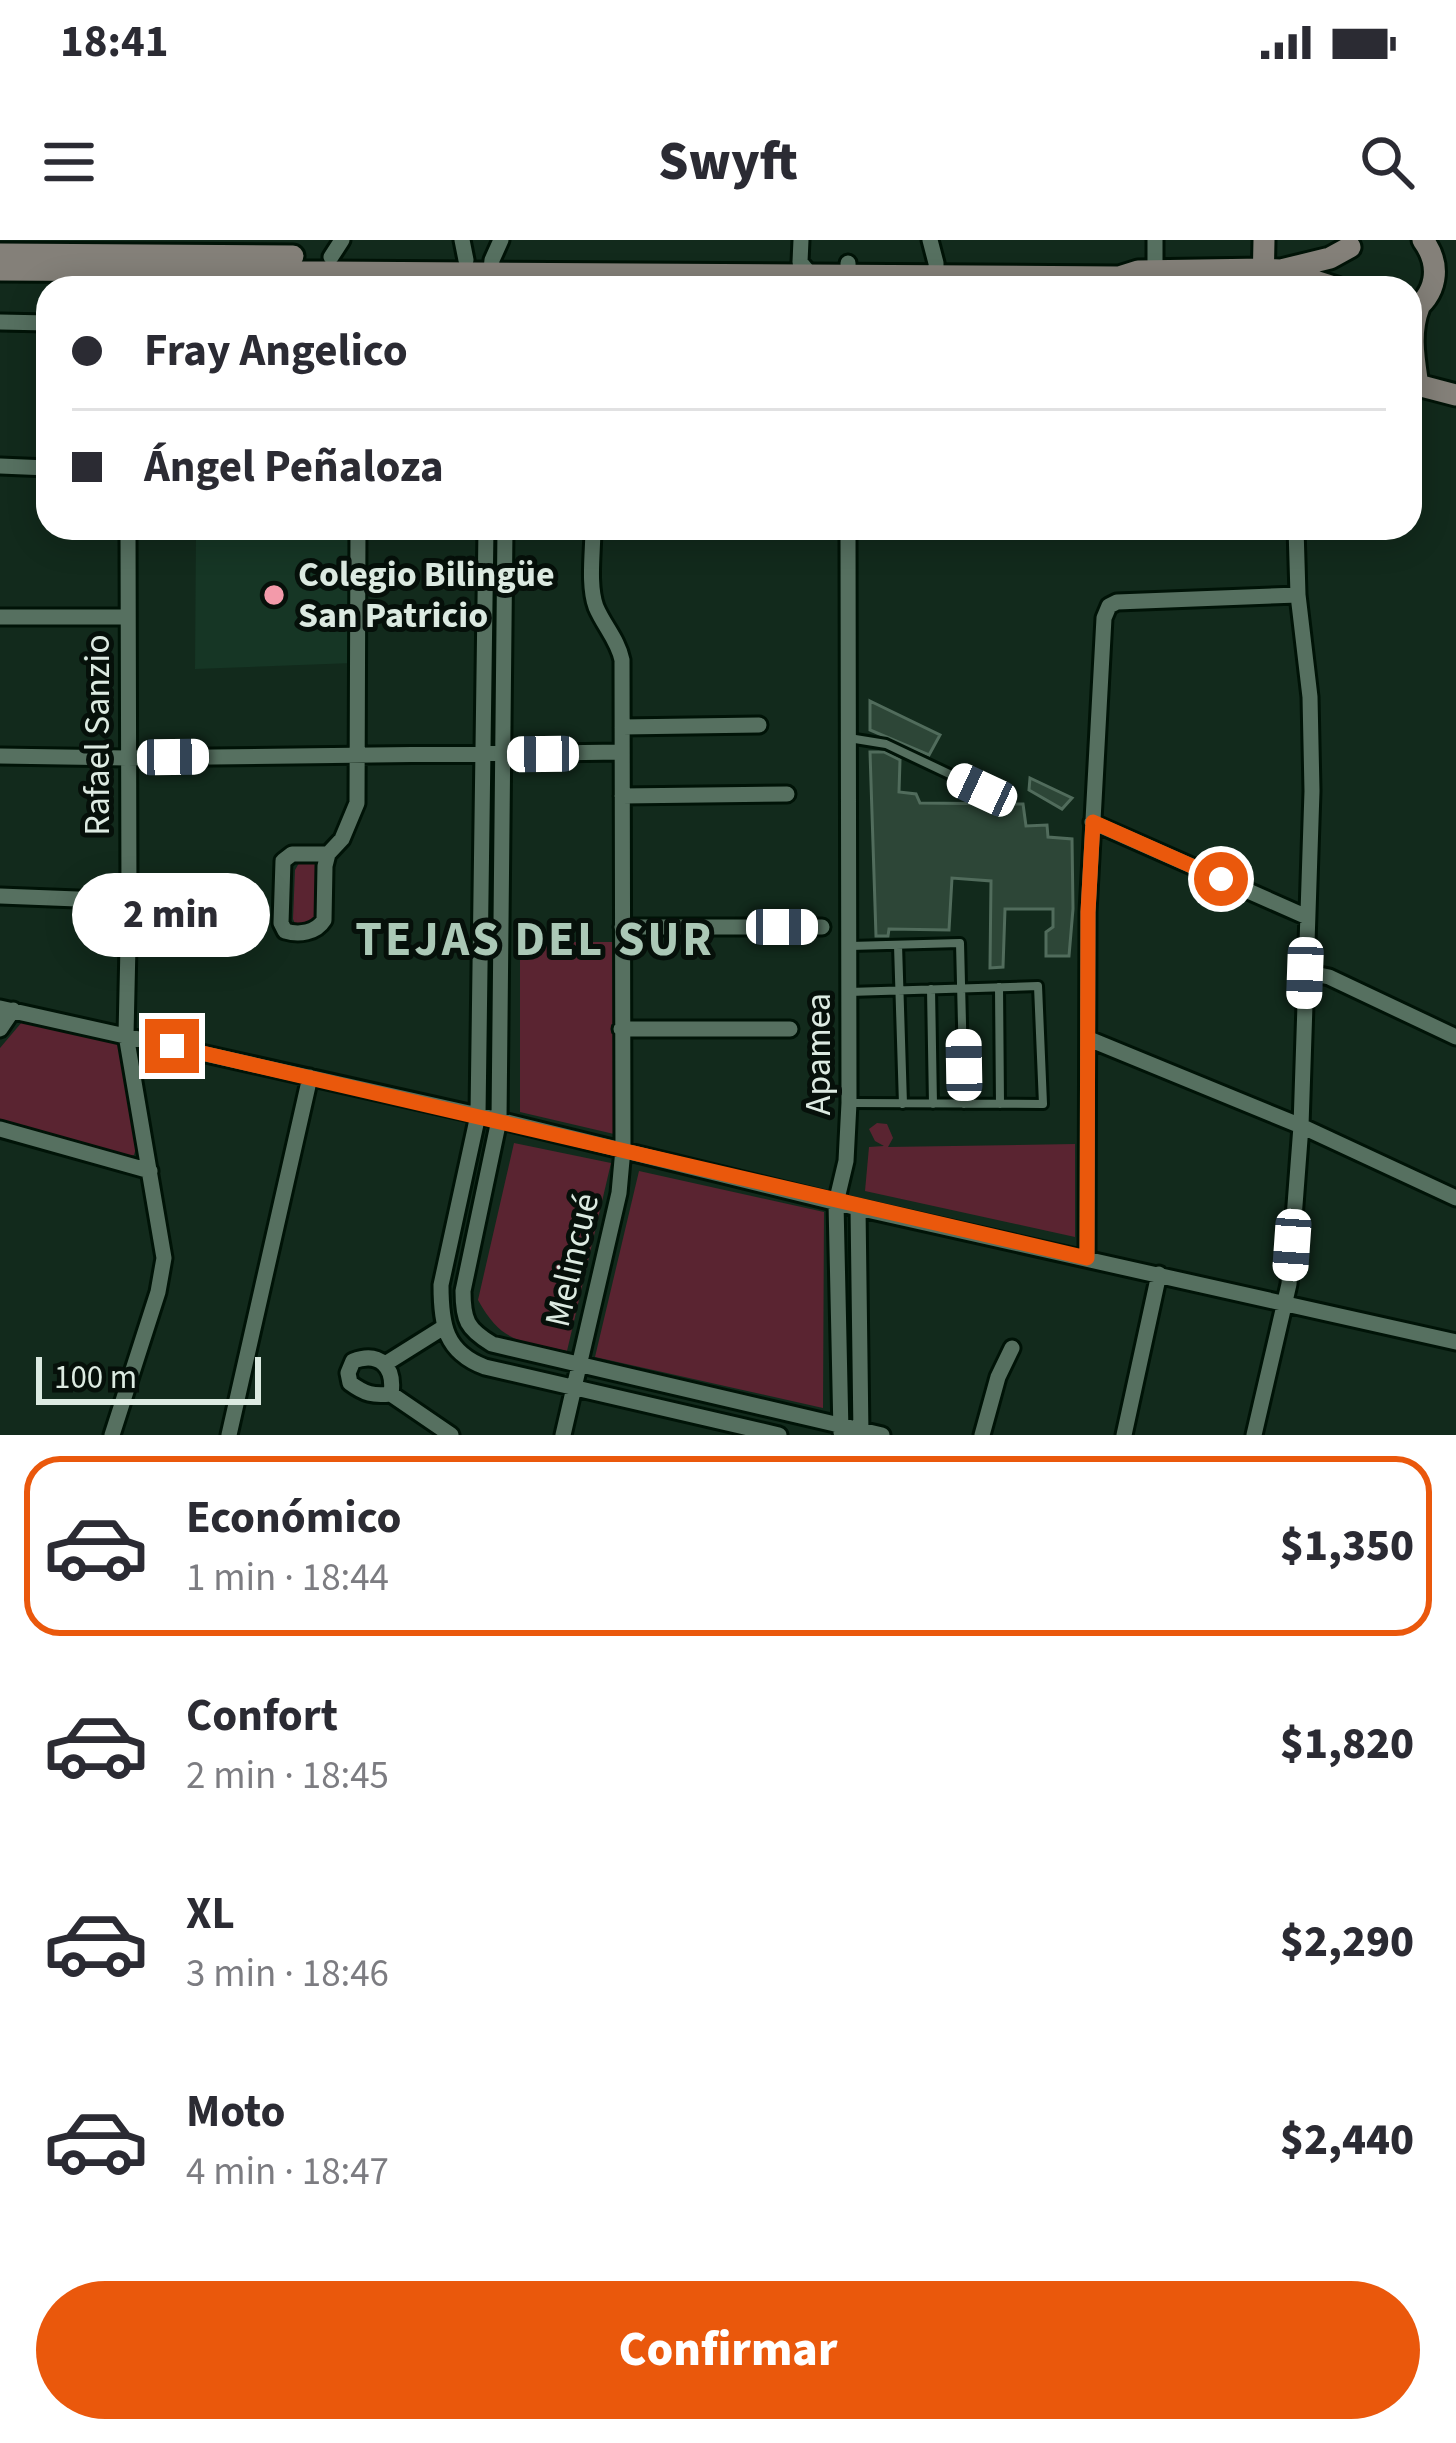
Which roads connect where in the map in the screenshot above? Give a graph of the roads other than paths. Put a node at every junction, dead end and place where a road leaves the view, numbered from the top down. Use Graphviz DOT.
graph roads {
  1 [pos="930,240"];
  2 [pos="1155,240"];
  3 [pos="1264,240"];
  4 [pos="1424,240"];
  5 [pos="1353,243"];
  6 [pos="336,249"];
  7 [pos="464,250"];
  8 [pos="0,254"];
  9 [pos="1456,254"];
  10 [pos="804,259"];
  11 [pos="936,269"];
  12 [pos="0,270"];
  13 [pos="132,271"];
  14 [pos="1146,271"];
  15 [pos="500,274"];
  16 [pos="849,275"];
  17 [pos="272,276"];
  18 [pos="442,276"];
  19 [pos="642,276"];
  20 [pos="1019,276"];
  21 [pos="1124,276"];
  22 [pos="1183,276"];
  23 [pos="1269,276"];
  24 [pos="1342,276"];
  25 [pos="1456,285"];
  26 [pos="1422,302"];
  27 [pos="1422,305"];
  28 [pos="0,322"];
  29 [pos="36,323"];
  30 [pos="1422,386"];
  31 [pos="1456,395"];
  32 [pos="0,466"];
  33 [pos="36,468"];
  34 [pos="128,540"];
  35 [pos="358,540"];
  36 [pos="486,540"];
  37 [pos="505,540"];
  38 [pos="593,540"];
  39 [pos="848,540"];
  40 [pos="1296,540"];
  41 [pos="1298,595"];
  42 [pos="0,617"];
  43 [pos="127,617"];
  44 [pos="759,725"];
  45 [pos="622,727"];
  46 [pos="848,738"];
  47 [pos="622,752"];
  48 [pos="482,754"];
  49 [pos="503,754"];
  50 [pos="0,755"];
  51 [pos="358,755"];
  52 [pos="127,758"];
  53 [pos="982,790"];
  54 [pos="787,794"];
  55 [pos="622,796"];
  56 [pos="1093,822"];
  57 [pos="328,854"];
  58 [pos="0,896"];
  59 [pos="128,901"];
  60 [pos="1307,917"];
  61 [pos="622,927"];
  62 [pos="822,927"];
  63 [pos="898,945"];
  64 [pos="848,946"];
  65 [pos="1305,973"];
  66 [pos="999,987"];
  67 [pos="963,988"];
  68 [pos="931,989"];
  69 [pos="899,990"];
  70 [pos="849,992"];
  71 [pos="6,1010"];
  72 [pos="0,1029"];
  73 [pos="621,1029"];
  74 [pos="790,1029"];
  75 [pos="126,1035"];
  76 [pos="1456,1036"];
  77 [pos="1090,1039"];
  78 [pos="310,1077"];
  79 [pos="849,1103"];
  80 [pos="903,1104"];
  81 [pos="934,1104"];
  82 [pos="964,1104"];
  83 [pos="1000,1104"];
  84 [pos="478,1114"];
  85 [pos="499,1120"];
  86 [pos="1301,1126"];
  87 [pos="0,1129"];
  88 [pos="623,1149"];
  89 [pos="150,1171"];
  90 [pos="1456,1198"];
  91 [pos="836,1203"];
  92 [pos="858,1208"];
  93 [pos="1087,1258"];
  94 [pos="1159,1274"];
  95 [pos="1285,1303"];
  96 [pos="446,1331"];
  97 [pos="1456,1342"];
  98 [pos="1012,1348"];
  99 [pos="386,1364"];
  100 [pos="579,1366"];
  101 [pos="573,1388"];
  102 [pos="392,1394"];
  103 [pos="841,1430"];
  104 [pos="861,1433"];
  105 [pos="112,1435"];
  106 [pos="229,1435"];
  107 [pos="451,1435"];
  108 [pos="563,1435"];
  109 [pos="779,1435"];
  110 [pos="882,1435"];
  111 [pos="982,1435"];
  112 [pos="1124,1435"];
  113 [pos="1254,1435"];
  1 -- 11 [label="street"];
  2 -- 14 [label="street"];
  3 -- 23 [label="main road"];
  4 -- 9 [label="main road"];
  4 -- 26 [label="main road"];
  5 -- 23 [label="main road"];
  5 -- 24 [label="main road"];
  6 -- 7 [label="main road"];
  6 -- 13 [label="main road"];
  7 -- 15 [label="main road"];
  8 -- 13 [label="main road"];
  10 -- 15 [label="main road"];
  10 -- 16 [label="main road"];
  10 -- 19 [label="main road"];
  11 -- 14 [label="main road"];
  11 -- 16 [label="main road"];
  11 -- 20 [label="main road"];
  12 -- 13 [label="main road"];
  13 -- 17 [label="main road"];
  14 -- 21 [label="main road"];
  14 -- 22 [label="main road"];
  15 -- 18 [label="main road"];
  25 -- 27 [label="main road"];
  28 -- 29 [label="street"];
  30 -- 31 [label="main road"];
  32 -- 33 [label="street"];
  34 -- 43 [label="street, Rafael Sanzio"];
  35 -- 51 [label="street"];
  36 -- 48 [label="street"];
  37 -- 49 [label="street"];
  38 -- 45 [label="street, Melincué"];
  39 -- 46 [label="street, Apamea"];
  40 -- 41 [label="street"];
  41 -- 56 [label="street"];
  41 -- 60 [label="street"];
  42 -- 43 [label="street"];
  43 -- 52 [label="street, Rafael Sanzio"];
  44 -- 45 [label="street"];
  45 -- 47 [label="street, Melincué"];
  46 -- 53 [label="lane"];
  46 -- 64 [label="street, Apamea"];
  47 -- 49 [label="street"];
  47 -- 55 [label="street, Melincué"];
  48 -- 49 [label="street"];
  48 -- 51 [label="street"];
  48 -- 84 [label="street"];
  49 -- 85 [label="street"];
  50 -- 52 [label="street"];
  51 -- 52 [label="street"];
  51 -- 57 [label="street"];
  52 -- 59 [label="street, Rafael Sanzio"];
  54 -- 55 [label="street"];
  55 -- 61 [label="street, Melincué"];
  56 -- 60 [label="street"];
  56 -- 77 [label="street"];
  57 -- 57 [label="street"];
  58 -- 59 [label="street"];
  59 -- 75 [label="street, Rafael Sanzio"];
  60 -- 65 [label="street"];
  61 -- 62 [label="street"];
  61 -- 73 [label="street, Melincué"];
  63 -- 64 [label="lane"];
  63 -- 67 [label="lane"];
  63 -- 69 [label="lane"];
  64 -- 70 [label="street, Apamea"];
  65 -- 76 [label="street"];
  65 -- 86 [label="street"];
  66 -- 67 [label="lane"];
  66 -- 83 [label="lane"];
  66 -- 83 [label="lane"];
  67 -- 68 [label="lane"];
  67 -- 82 [label="lane"];
  68 -- 69 [label="lane"];
  68 -- 81 [label="lane"];
  69 -- 70 [label="lane"];
  69 -- 80 [label="lane"];
  70 -- 79 [label="street, Apamea"];
  71 -- 72 [label="street"];
  71 -- 75 [label="street"];
  73 -- 74 [label="street"];
  73 -- 88 [label="street, Melincué"];
  75 -- 78 [label="street"];
  75 -- 89 [label="street, Rafael Sanzio"];
  77 -- 86 [label="street"];
  77 -- 93 [label="street"];
  78 -- 84 [label="street"];
  78 -- 106 [label="street"];
  79 -- 80 [label="lane"];
  79 -- 91 [label="street, Apamea"];
  80 -- 81 [label="lane"];
  81 -- 82 [label="lane"];
  82 -- 83 [label="lane"];
  84 -- 85 [label="street"];
  84 -- 96 [label="street"];
  85 -- 88 [label="street"];
  85 -- 100 [label="street"];
  86 -- 90 [label="street"];
  86 -- 95 [label="street"];
  87 -- 89 [label="street"];
  88 -- 91 [label="street"];
  88 -- 100 [label="street, Melincué"];
  89 -- 105 [label="street, Rafael Sanzio"];
  91 -- 92 [label="street"];
  91 -- 103 [label="street, Apamea"];
  92 -- 93 [label="street"];
  92 -- 104 [label="street"];
  93 -- 94 [label="street"];
  94 -- 95 [label="street"];
  94 -- 112 [label="street"];
  95 -- 97 [label="street"];
  95 -- 113 [label="street"];
  96 -- 99 [label="street"];
  96 -- 101 [label="street"];
  98 -- 111 [label="street"];
  99 -- 102 [label="street"];
  99 -- 102 [label="street"];
  100 -- 101 [label="street, Melincué"];
  100 -- 103 [label="street"];
  101 -- 108 [label="street, Melincué"];
  101 -- 109 [label="street"];
  102 -- 107 [label="street"];
  103 -- 104 [label="street"];
  104 -- 110 [label="street"];
}
